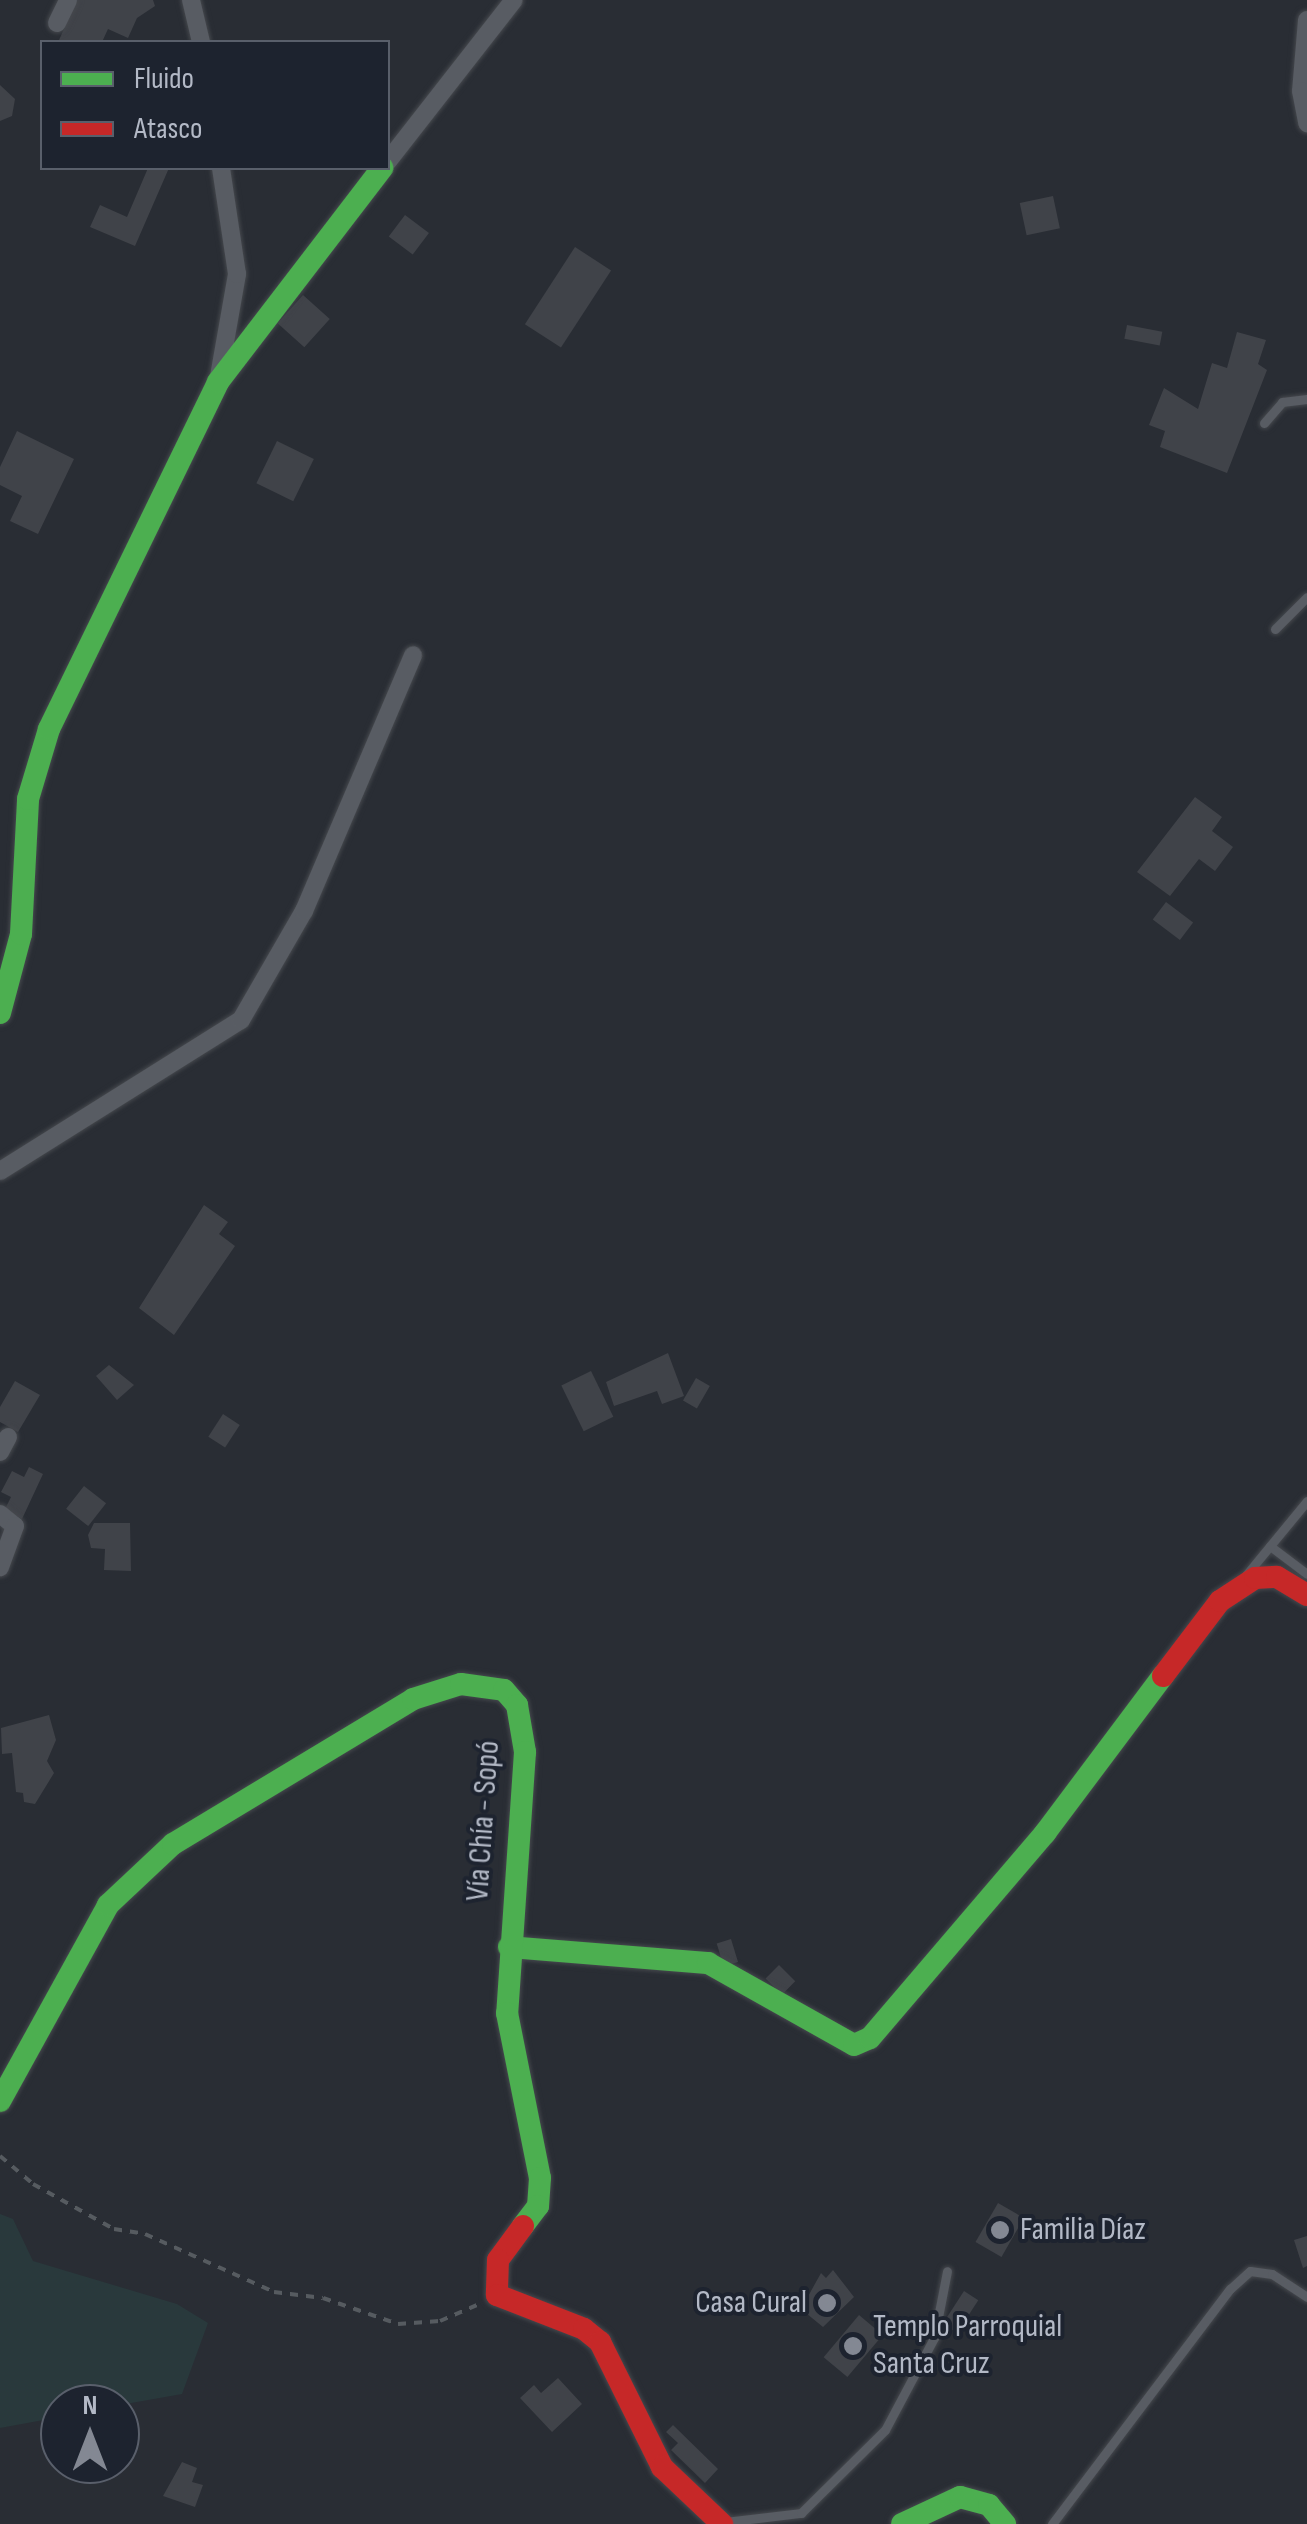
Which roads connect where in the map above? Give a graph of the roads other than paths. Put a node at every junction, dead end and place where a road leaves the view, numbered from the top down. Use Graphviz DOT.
graph roads {
  1 [pos="68,0"];
  2 [pos="192,0"];
  3 [pos="514,0"];
  4 [pos="1307,20"];
  5 [pos="57,22"];
  6 [pos="201,40"];
  7 [pos="1307,122"];
  8 [pos="390,158"];
  9 [pos="220,170"];
  10 [pos="380,170"];
  11 [pos="218,382"];
  12 [pos="1307,399"];
  13 [pos="1264,424"];
  14 [pos="1307,598"];
  15 [pos="1275,629"];
  16 [pos="413,655"];
  17 [pos="0,1013"];
  18 [pos="0,1171"];
  19 [pos="1307,1502"];
  20 [pos="0,1514"];
  21 [pos="1270,1546"];
  22 [pos="0,1567"];
  23 [pos="1307,1574"];
  24 [pos="1238,1585"];
  25 [pos="1307,1595"];
  26 [pos="509,1947"];
  27 [pos="0,2101"];
  28 [pos="948,2271"];
  29 [pos="1307,2298"];
  30 [pos="720,2523"];
  31 [pos="902,2524"];
  32 [pos="1004,2524"];
  33 [pos="1052,2524"];
  1 -- 5 [label="street"];
  2 -- 6 [label="street"];
  3 -- 8 [label="street"];
  4 -- 7 [label="street"];
  9 -- 11 [label="street"];
  10 -- 11 [label="street"];
  11 -- 17 [label="street"];
  12 -- 13 [label="lane"];
  14 -- 15 [label="lane"];
  16 -- 18 [label="street"];
  19 -- 21 [label="lane"];
  20 -- 22 [label="street"];
  21 -- 23 [label="lane"];
  21 -- 24 [label="lane"];
  24 -- 25 [label="street"];
  24 -- 26 [label="street"];
  26 -- 27 [label="street, Vía Chía - Sopó"];
  26 -- 30 [label="street, Vía Chía - Sopó"];
  28 -- 30 [label="lane"];
  29 -- 33 [label="lane"];
  31 -- 32 [label="street"];
}
